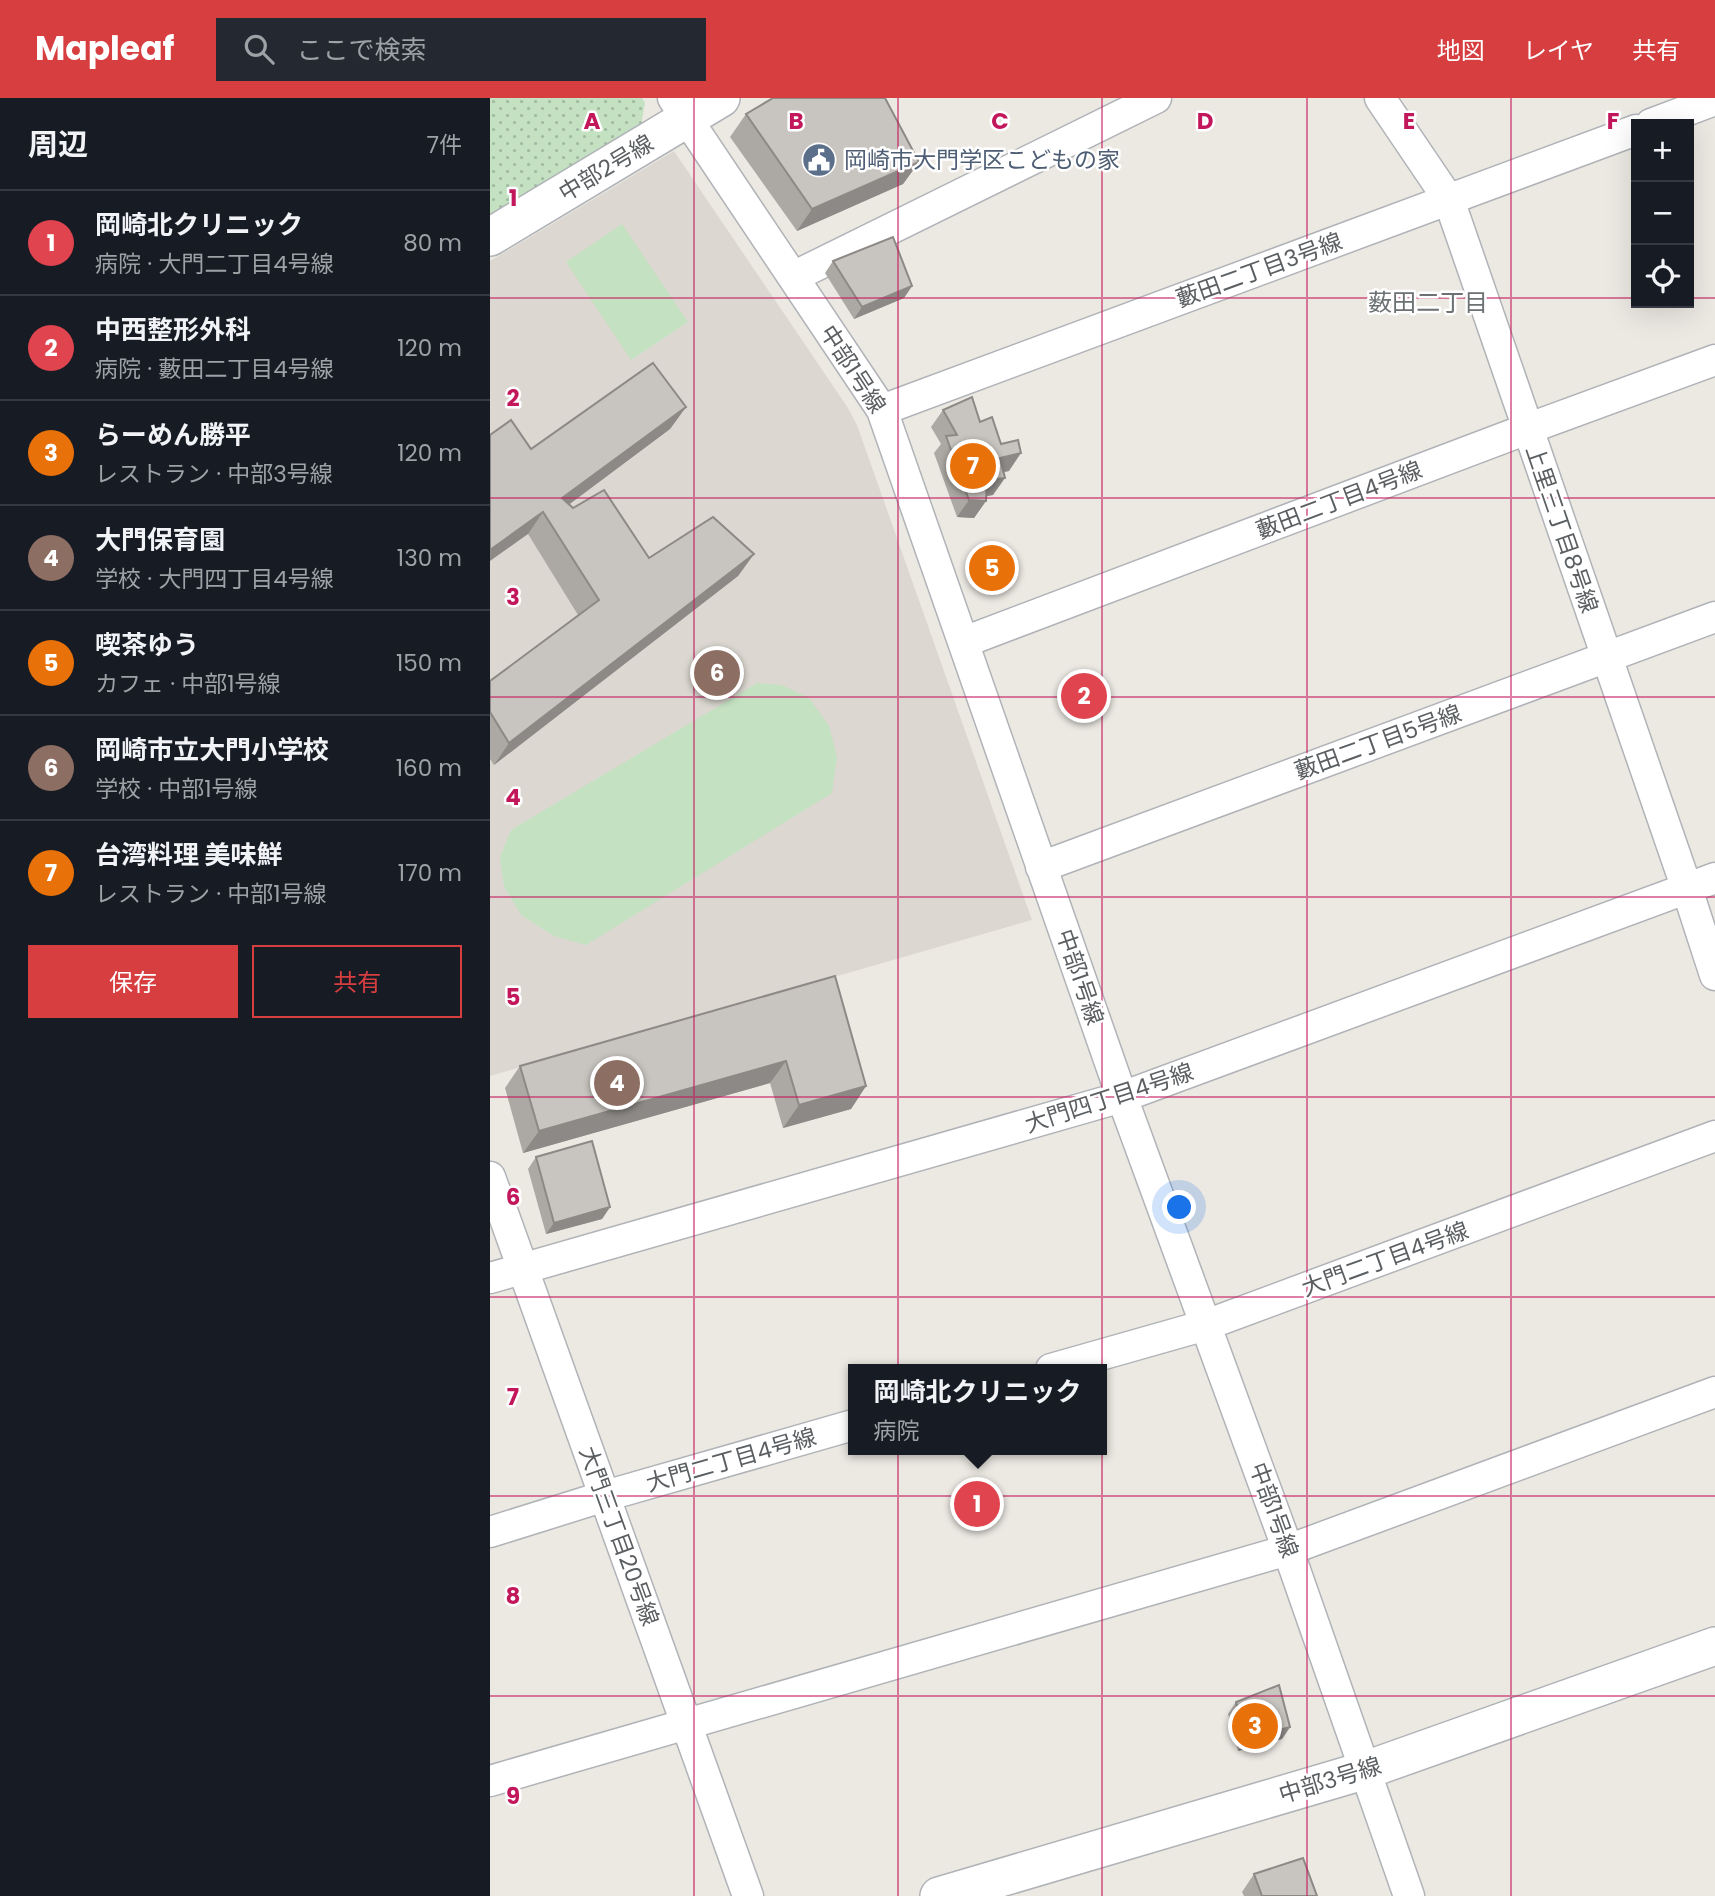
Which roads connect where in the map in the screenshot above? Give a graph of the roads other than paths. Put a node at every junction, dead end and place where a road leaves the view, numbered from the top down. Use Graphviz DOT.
graph roads {
  1 [pos="721,98"];
  2 [pos="1156,98"];
  3 [pos="1380,98"];
  4 [pos="1715,100"];
  5 [pos="680,108"];
  6 [pos="1664,119"];
  7 [pos="1631,132"];
  8 [pos="1449,200"];
  9 [pos="490,237"];
  10 [pos="793,277"];
  11 [pos="1715,360"];
  12 [pos="882,410"];
  13 [pos="1527,429"];
  14 [pos="1715,617"];
  15 [pos="964,642"];
  16 [pos="1606,657"];
  17 [pos="1041,867"];
  18 [pos="1715,878"];
  19 [pos="1687,889"];
  20 [pos="1715,975"];
  21 [pos="1122,1097"];
  22 [pos="1715,1136"];
  23 [pos="490,1177"];
  24 [pos="523,1269"];
  25 [pos="490,1278"];
  26 [pos="1206,1325"];
  27 [pos="1069,1364"];
  28 [pos="1715,1392"];
  29 [pos="848,1426"];
  30 [pos="605,1496"];
  31 [pos="490,1532"];
  32 [pos="1288,1550"];
  33 [pos="1715,1646"];
  34 [pos="686,1723"];
  35 [pos="1366,1770"];
  36 [pos="490,1781"];
  37 [pos="748,1896"];
  38 [pos="939,1896"];
  39 [pos="1409,1896"];
  1 -- 5 [label="street, 中部2号線"];
  2 -- 10 [label="street"];
  3 -- 8 [label="street, 上里三丁目8号線"];
  4 -- 6 [label="street"];
  5 -- 9 [label="street, 中部2号線"];
  5 -- 10 [label="street, 中部1号線"];
  7 -- 8 [label="street, 藪田二丁目3号線"];
  8 -- 12 [label="street, 藪田二丁目3号線"];
  8 -- 13 [label="street, 上里三丁目8号線"];
  10 -- 12 [label="street, 中部1号線"];
  11 -- 13 [label="street, 藪田二丁目4号線"];
  12 -- 15 [label="street, 中部1号線"];
  13 -- 15 [label="street, 藪田二丁目4号線"];
  13 -- 16 [label="street, 上里三丁目8号線"];
  14 -- 16 [label="street, 藪田二丁目5号線"];
  15 -- 17 [label="street, 中部1号線"];
  16 -- 17 [label="street, 藪田二丁目5号線"];
  16 -- 19 [label="street, 上里三丁目8号線"];
  17 -- 21 [label="street, 中部1号線"];
  18 -- 19 [label="street, 大門四丁目4号線"];
  19 -- 20 [label="street, 上里三丁目8号線"];
  19 -- 21 [label="street, 大門四丁目4号線"];
  21 -- 24 [label="street, 大門四丁目4号線"];
  21 -- 26 [label="street, 中部1号線"];
  22 -- 26 [label="street, 大門二丁目4号線"];
  23 -- 24 [label="street, 大門三丁目20号線"];
  24 -- 25 [label="street, 大門四丁目4号線"];
  24 -- 30 [label="street, 大門三丁目20号線"];
  26 -- 27 [label="street, 大門二丁目4号線"];
  26 -- 32 [label="street, 中部1号線"];
  28 -- 32 [label="street"];
  29 -- 30 [label="street, 大門二丁目4号線"];
  30 -- 31 [label="street, 大門二丁目4号線"];
  30 -- 34 [label="street, 大門三丁目20号線"];
  32 -- 34 [label="street"];
  32 -- 35 [label="street, 中部1号線"];
  33 -- 35 [label="street, 中部3号線"];
  34 -- 36 [label="street"];
  34 -- 37 [label="street, 大門三丁目20号線"];
  35 -- 38 [label="street, 中部3号線"];
  35 -- 39 [label="street, 中部1号線"];
}
